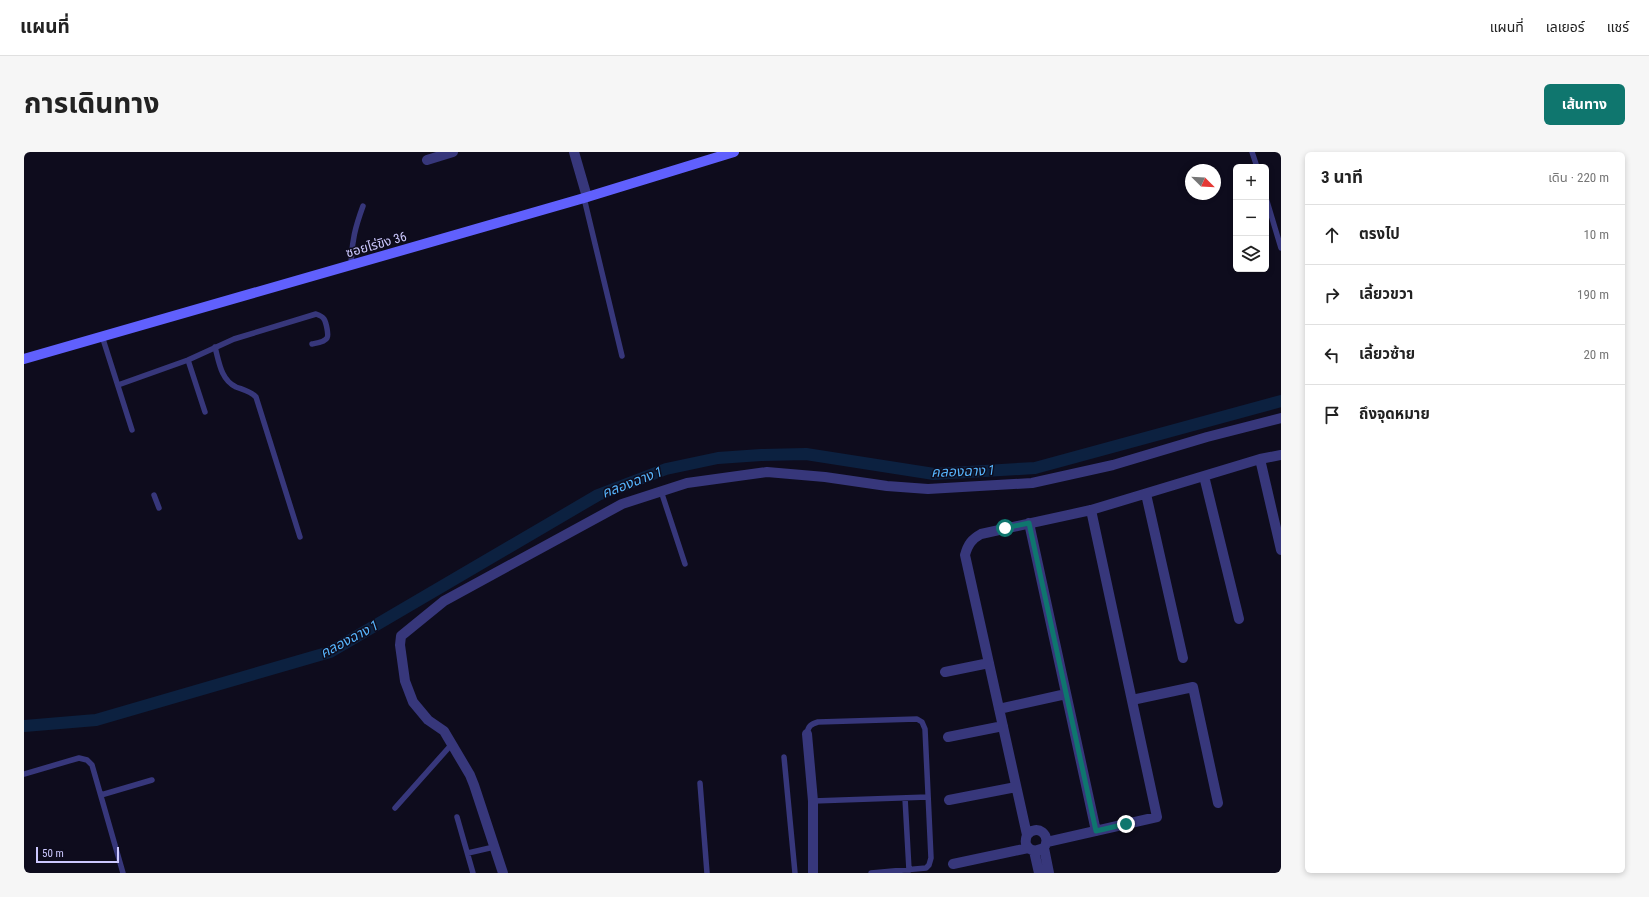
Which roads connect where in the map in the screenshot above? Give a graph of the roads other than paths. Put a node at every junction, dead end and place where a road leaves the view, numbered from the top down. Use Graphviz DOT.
graph roads {
  1 [pos="453,152"];
  2 [pos="574,152"];
  3 [pos="734,152"];
  4 [pos="1252,152"];
  5 [pos="427,160"];
  6 [pos="1256,164"];
  7 [pos="585,197"];
  8 [pos="1267,200"];
  9 [pos="363,206"];
  10 [pos="1281,248"];
  11 [pos="351,264"];
  12 [pos="102,336"];
  13 [pos="312,344"];
  14 [pos="215,347"];
  15 [pos="622,356"];
  16 [pos="24,359"];
  17 [pos="188,360"];
  18 [pos="118,385"];
  19 [pos="205,412"];
  20 [pos="1281,418"];
  21 [pos="132,430"];
  22 [pos="1281,455"];
  23 [pos="1260,460"];
  24 [pos="1204,476"];
  25 [pos="661,491"];
  26 [pos="1146,494"];
  27 [pos="154,496"];
  28 [pos="159,508"];
  29 [pos="1092,510"];
  30 [pos="1029,523"];
  31 [pos="300,537"];
  32 [pos="1281,550"];
  33 [pos="685,564"];
  34 [pos="1239,619"];
  35 [pos="1183,658"];
  36 [pos="989,663"];
  37 [pos="945,672"];
  38 [pos="1066,694"];
  39 [pos="1132,700"];
  40 [pos="999,708"];
  41 [pos="1003,726"];
  42 [pos="807,734"];
  43 [pos="948,737"];
  44 [pos="452,744"];
  45 [pos="784,757"];
  46 [pos="24,774"];
  47 [pos="152,780"];
  48 [pos="700,783"];
  49 [pos="1016,787"];
  50 [pos="101,795"];
  51 [pos="928,797"];
  52 [pos="905,798"];
  53 [pos="949,800"];
  54 [pos="814,801"];
  55 [pos="1218,803"];
  56 [pos="395,808"];
  57 [pos="457,817"];
  58 [pos="1096,831"];
  59 [pos="1027,835"];
  60 [pos="494,846"];
  61 [pos="1038,847"];
  62 [pos="468,853"];
  63 [pos="953,864"];
  64 [pos="909,870"];
  65 [pos="123,873"];
  66 [pos="473,873"];
  67 [pos="503,873"];
  68 [pos="707,873"];
  69 [pos="795,873"];
  70 [pos="813,873"];
  71 [pos="870,873"];
  72 [pos="1039,873"];
  73 [pos="1049,873"];
  1 -- 5 [label="street"];
  2 -- 7 [label="street"];
  3 -- 7 [label="street, ซอยไร่ขิง 36"];
  4 -- 6 [label="lane"];
  7 -- 11 [label="street, ซอยไร่ขิง 36"];
  7 -- 15 [label="lane"];
  8 -- 10 [label="lane"];
  9 -- 11 [label="lane"];
  11 -- 12 [label="street, ซอยไร่ขิง 36"];
  12 -- 16 [label="street, ซอยไร่ขิง 36"];
  12 -- 18 [label="lane"];
  13 -- 14 [label="lane"];
  14 -- 17 [label="lane"];
  14 -- 31 [label="lane"];
  17 -- 18 [label="lane"];
  17 -- 19 [label="lane"];
  18 -- 21 [label="lane"];
  20 -- 25 [label="street"];
  22 -- 23 [label="street"];
  23 -- 24 [label="street"];
  23 -- 32 [label="street"];
  24 -- 26 [label="street"];
  24 -- 34 [label="street"];
  25 -- 33 [label="lane"];
  25 -- 44 [label="street"];
  26 -- 29 [label="street"];
  26 -- 35 [label="street"];
  27 -- 28 [label="lane"];
  29 -- 30 [label="street"];
  29 -- 39 [label="street"];
  30 -- 36 [label="street"];
  30 -- 38 [label="street"];
  36 -- 37 [label="street"];
  36 -- 40 [label="street"];
  38 -- 40 [label="street"];
  38 -- 58 [label="street"];
  39 -- 55 [label="street"];
  39 -- 58 [label="street"];
  40 -- 41 [label="street"];
  41 -- 43 [label="street"];
  41 -- 49 [label="street"];
  42 -- 51 [label="lane"];
  42 -- 54 [label="street"];
  44 -- 56 [label="lane"];
  44 -- 60 [label="street"];
  45 -- 69 [label="lane"];
  46 -- 50 [label="lane"];
  47 -- 50 [label="lane"];
  48 -- 68 [label="lane"];
  49 -- 53 [label="street"];
  49 -- 59 [label="street"];
  50 -- 65 [label="lane"];
  51 -- 52 [label="lane"];
  51 -- 64 [label="lane"];
  52 -- 54 [label="lane"];
  52 -- 64 [label="lane"];
  54 -- 70 [label="street"];
  57 -- 62 [label="lane"];
  58 -- 61 [label="street"];
  59 -- 61 [label="street"];
  59 -- 61 [label="street"];
  60 -- 62 [label="lane"];
  60 -- 67 [label="street"];
  61 -- 63 [label="street"];
  61 -- 72 [label="street"];
  61 -- 73 [label="street"];
  62 -- 66 [label="lane"];
  64 -- 71 [label="lane"];
}
